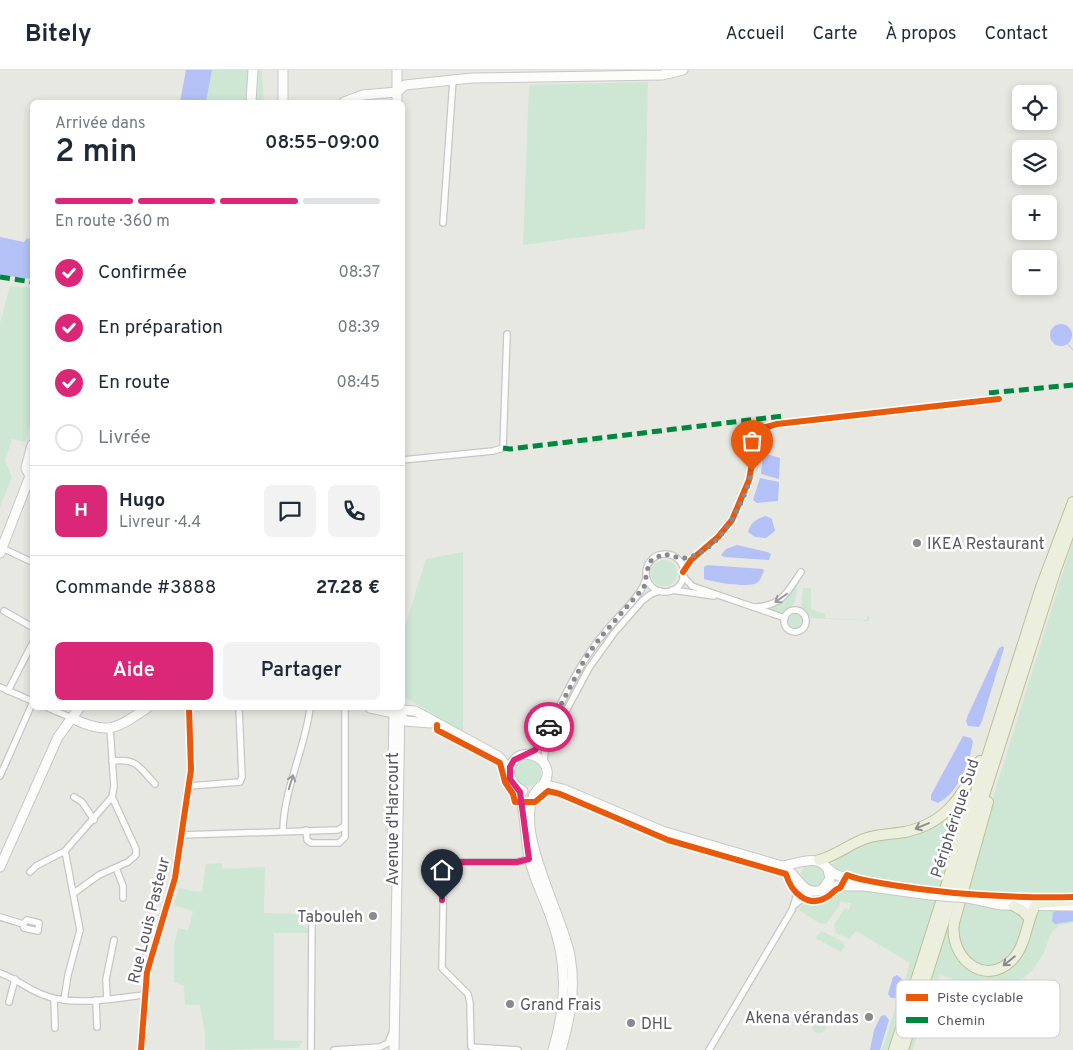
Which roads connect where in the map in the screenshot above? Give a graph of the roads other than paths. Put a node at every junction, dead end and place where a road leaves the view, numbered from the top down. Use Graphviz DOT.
graph roads {
  1 [pos="253,70"];
  2 [pos="283,70"];
  3 [pos="397,70"];
  4 [pos="683,70"];
  5 [pos="453,80"];
  6 [pos="397,92"];
  7 [pos="251,100"];
  8 [pos="283,100"];
  9 [pos="349,100"];
  10 [pos="397,100"];
  11 [pos="443,223"];
  12 [pos="507,334"];
  13 [pos="999,399"];
  14 [pos="30,453"];
  15 [pos="405,460"];
  16 [pos="30,474"];
  17 [pos="30,478"];
  18 [pos="1073,502"];
  19 [pos="1073,522"];
  20 [pos="1,550"];
  21 [pos="698,553"];
  22 [pos="674,557"];
  23 [pos="30,561"];
  24 [pos="801,572"];
  25 [pos="683,574"];
  26 [pos="646,577"];
  27 [pos="672,590"];
  28 [pos="660,591"];
  29 [pos="721,597"];
  30 [pos="749,606"];
  31 [pos="4,611"];
  32 [pos="785,618"];
  33 [pos="30,626"];
  34 [pos="30,648"];
  35 [pos="0,688"];
  36 [pos="8,691"];
  37 [pos="30,701"];
  38 [pos="30,707"];
  39 [pos="53,710"];
  40 [pos="78,710"];
  41 [pos="141,710"];
  42 [pos="189,710"];
  43 [pos="239,710"];
  44 [pos="310,710"];
  45 [pos="345,710"];
  46 [pos="397,711"];
  47 [pos="72,718"];
  48 [pos="110,728"];
  49 [pos="994,736"];
  50 [pos="527,754"];
  51 [pos="498,756"];
  52 [pos="516,759"];
  53 [pos="112,761"];
  54 [pos="545,767"];
  55 [pos="509,773"];
  56 [pos="990,775"];
  57 [pos="0,776"];
  58 [pos="155,784"];
  59 [pos="189,786"];
  60 [pos="539,788"];
  61 [pos="518,789"];
  62 [pos="562,789"];
  63 [pos="74,796"];
  64 [pos="112,797"];
  65 [pos="94,820"];
  66 [pos="345,825"];
  67 [pos="283,830"];
  68 [pos="306,830"];
  69 [pos="181,834"];
  70 [pos="65,851"];
  71 [pos="529,859"];
  72 [pos="819,860"];
  73 [pos="804,863"];
  74 [pos="782,866"];
  75 [pos="0,867"];
  76 [pos="116,868"];
  77 [pos="828,868"];
  78 [pos="30,872"];
  79 [pos="799,882"];
  80 [pos="826,886"];
  81 [pos="864,886"];
  82 [pos="817,891"];
  83 [pos="74,893"];
  84 [pos="123,898"];
  85 [pos="968,898"];
  86 [pos="1073,900"];
  87 [pos="795,905"];
  88 [pos="1014,906"];
  89 [pos="1035,906"];
  90 [pos="1073,906"];
  91 [pos="302,916"];
  92 [pos="0,917"];
  93 [pos="1029,918"];
  94 [pos="23,924"];
  95 [pos="395,930"];
  96 [pos="114,940"];
  97 [pos="0,973"];
  98 [pos="15,979"];
  99 [pos="916,980"];
  100 [pos="925,980"];
  101 [pos="144,995"];
  102 [pos="54,999"];
  103 [pos="106,999"];
  104 [pos="64,1000"];
  105 [pos="96,1000"];
  106 [pos="9,1002"];
  107 [pos="97,1027"];
  108 [pos="55,1028"];
  109 [pos="898,1038"];
  110 [pos="907,1038"];
  111 [pos="391,1046"];
  112 [pos="141,1050"];
  113 [pos="312,1050"];
  114 [pos="334,1050"];
  115 [pos="518,1050"];
  116 [pos="553,1050"];
  117 [pos="561,1050"];
  118 [pos="709,1050"];
  119 [pos="894,1050"];
  120 [pos="903,1050"];
  1 -- 7 [label="main road"];
  2 -- 8 [label="main road"];
  3 -- 6 [label="main road"];
  4 -- 5 [label="main road"];
  5 -- 6 [label="main road"];
  5 -- 11 [label="street"];
  6 -- 9 [label="main road"];
  6 -- 10 [label="main road"];
  12 -- 15 [label="street"];
  13 -- 21 [label="street"];
  14 -- 16 [label="main road"];
  17 -- 20 [label="main road"];
  18 -- 49 [label="highway, Périphérique Sud"];
  19 -- 56 [label="highway, Périphérique Sud"];
  20 -- 23 [label="street"];
  21 -- 22 [label="street"];
  21 -- 25 [label="street"];
  22 -- 25 [label="street"];
  22 -- 26 [label="street"];
  24 -- 30 [label="street, one-way"];
  25 -- 27 [label="street"];
  25 -- 29 [label="street"];
  26 -- 28 [label="street"];
  26 -- 50 [label="street"];
  27 -- 28 [label="street"];
  27 -- 29 [label="street"];
  28 -- 54 [label="street"];
  29 -- 30 [label="street"];
  30 -- 32 [label="street"];
  31 -- 33 [label="street"];
  34 -- 36 [label="street"];
  35 -- 36 [label="street"];
  36 -- 37 [label="street"];
  38 -- 57 [label="street"];
  39 -- 47 [label="street"];
  40 -- 47 [label="main road"];
  41 -- 48 [label="main road"];
  42 -- 59 [label="street, Rue Louis Pasteur"];
  43 -- 59 [label="street"];
  67 -- 44 [label="street, one-way"];
  45 -- 66 [label="street"];
  46 -- 51 [label="main road"];
  46 -- 95 [label="main road, Avenue d'Harcourt"];
  46 -- 95 [label="main road, Avenue d'Harcourt"];
  47 -- 48 [label="main road"];
  47 -- 75 [label="main road"];
  48 -- 53 [label="street"];
  49 -- 72 [label="highway, one-way"];
  49 -- 99 [label="highway, Périphérique Sud"];
  50 -- 52 [label="main road"];
  50 -- 54 [label="main road"];
  51 -- 52 [label="main road"];
  51 -- 55 [label="main road"];
  52 -- 55 [label="main road"];
  53 -- 58 [label="street"];
  53 -- 64 [label="street"];
  54 -- 60 [label="main road"];
  54 -- 62 [label="main road"];
  55 -- 61 [label="main road"];
  93 -- 56 [label="highway, one-way"];
  56 -- 100 [label="highway, Périphérique Sud"];
  59 -- 69 [label="street, Rue Louis Pasteur"];
  60 -- 61 [label="main road"];
  60 -- 62 [label="main road"];
  60 -- 117 [label="main road"];
  61 -- 71 [label="main road"];
  62 -- 74 [label="main road"];
  63 -- 65 [label="street"];
  64 -- 65 [label="street"];
  64 -- 76 [label="street"];
  65 -- 70 [label="street"];
  66 -- 68 [label="street"];
  66 -- 68 [label="street"];
  67 -- 68 [label="street"];
  67 -- 69 [label="street"];
  69 -- 101 [label="street, Rue Louis Pasteur"];
  70 -- 78 [label="street"];
  70 -- 83 [label="street"];
  71 -- 115 [label="street"];
  71 -- 116 [label="main road"];
  72 -- 73 [label="main road"];
  72 -- 77 [label="main road"];
  73 -- 74 [label="main road"];
  73 -- 79 [label="main road"];
  74 -- 79 [label="main road"];
  76 -- 83 [label="street"];
  76 -- 84 [label="street"];
  77 -- 80 [label="main road"];
  77 -- 81 [label="main road"];
  79 -- 82 [label="main road"];
  79 -- 87 [label="street"];
  80 -- 81 [label="main road"];
  80 -- 82 [label="main road"];
  81 -- 85 [label="main road, bridge"];
  82 -- 87 [label="street"];
  83 -- 104 [label="street"];
  85 -- 86 [label="main road"];
  85 -- 88 [label="main road"];
  86 -- 89 [label="highway"];
  87 -- 118 [label="street"];
  88 -- 89 [label="main road"];
  88 -- 93 [label="highway"];
  89 -- 90 [label="main road"];
  89 -- 93 [label="highway"];
  91 -- 113 [label="street"];
  92 -- 94 [label="street"];
  95 -- 111 [label="main road, Avenue d'Harcourt"];
  96 -- 103 [label="street"];
  97 -- 98 [label="street"];
  98 -- 102 [label="street"];
  98 -- 106 [label="street"];
  101 -- 103 [label="street"];
  101 -- 112 [label="street, Rue Louis Pasteur"];
  102 -- 104 [label="street"];
  102 -- 108 [label="street"];
  103 -- 105 [label="street"];
  104 -- 105 [label="street"];
  105 -- 107 [label="street"];
  109 -- 119 [label="highway, Périphérique Sud"];
  110 -- 120 [label="highway, Périphérique Sud"];
  111 -- 114 [label="street"];
}
